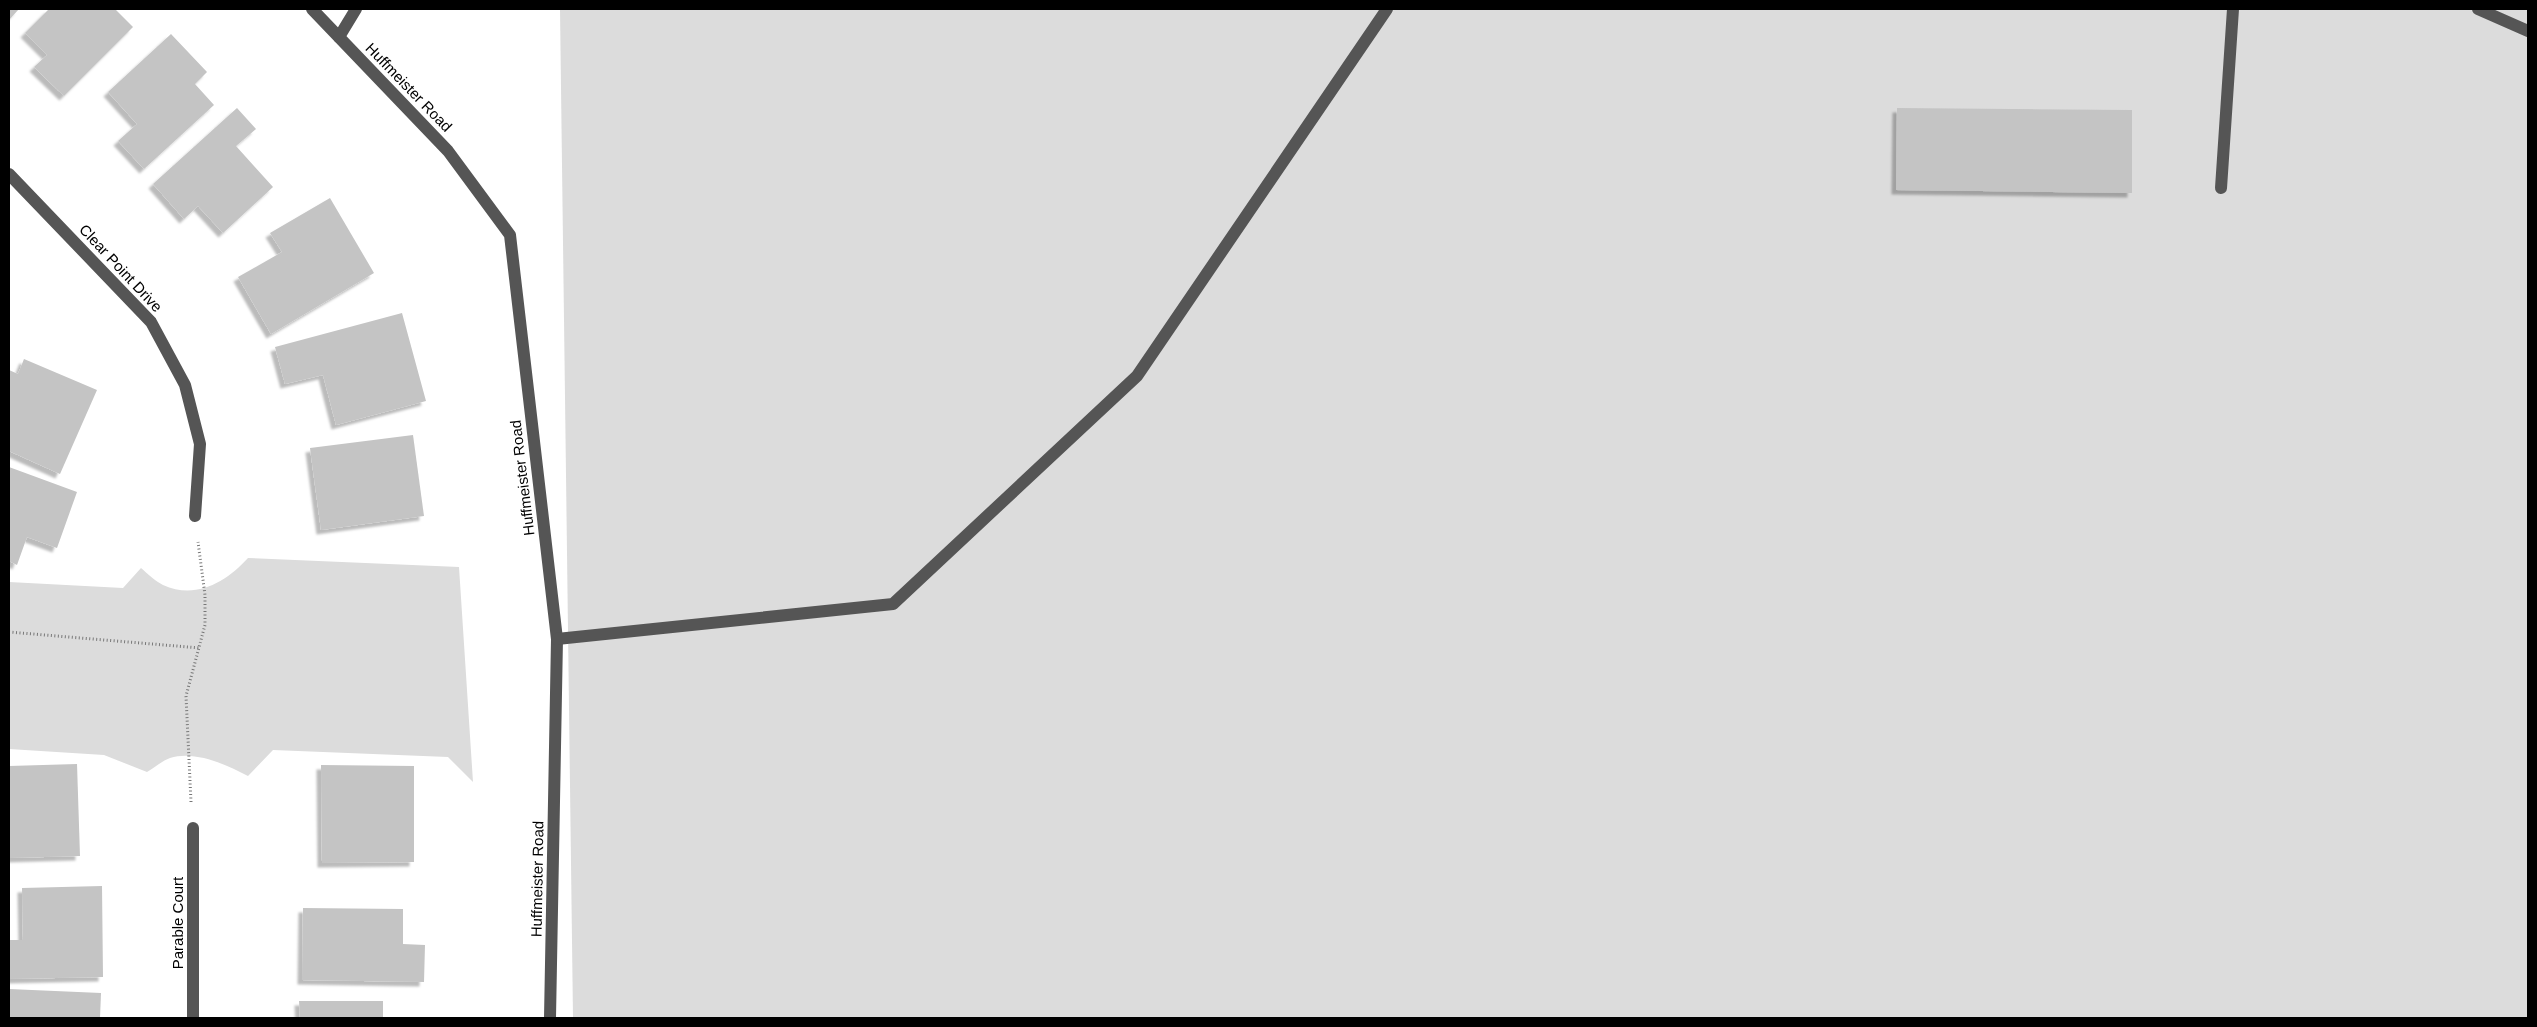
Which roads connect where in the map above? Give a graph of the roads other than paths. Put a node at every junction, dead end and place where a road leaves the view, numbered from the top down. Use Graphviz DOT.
graph roads {
  1 [pos="312,9"];
  2 [pos="356,9"];
  3 [pos="1387,9"];
  4 [pos="2234,9"];
  5 [pos="2478,9"];
  6 [pos="2528,31"];
  7 [pos="339,38"];
  8 [pos="9,174"];
  9 [pos="2221,188"];
  10 [pos="196,516"];
  11 [pos="557,639"];
  12 [pos="193,828"];
  13 [pos="193,1018"];
  14 [pos="550,1018"];
  1 -- 7 [label="street, Huffmeister Road"];
  2 -- 7 [label="street"];
  3 -- 11 [label="street"];
  4 -- 9 [label="street"];
  5 -- 6 [label="street"];
  7 -- 11 [label="street, Huffmeister Road"];
  8 -- 10 [label="street, Clear Point Drive"];
  11 -- 14 [label="street, Huffmeister Road"];
  12 -- 13 [label="street, Parable Court"];
}
